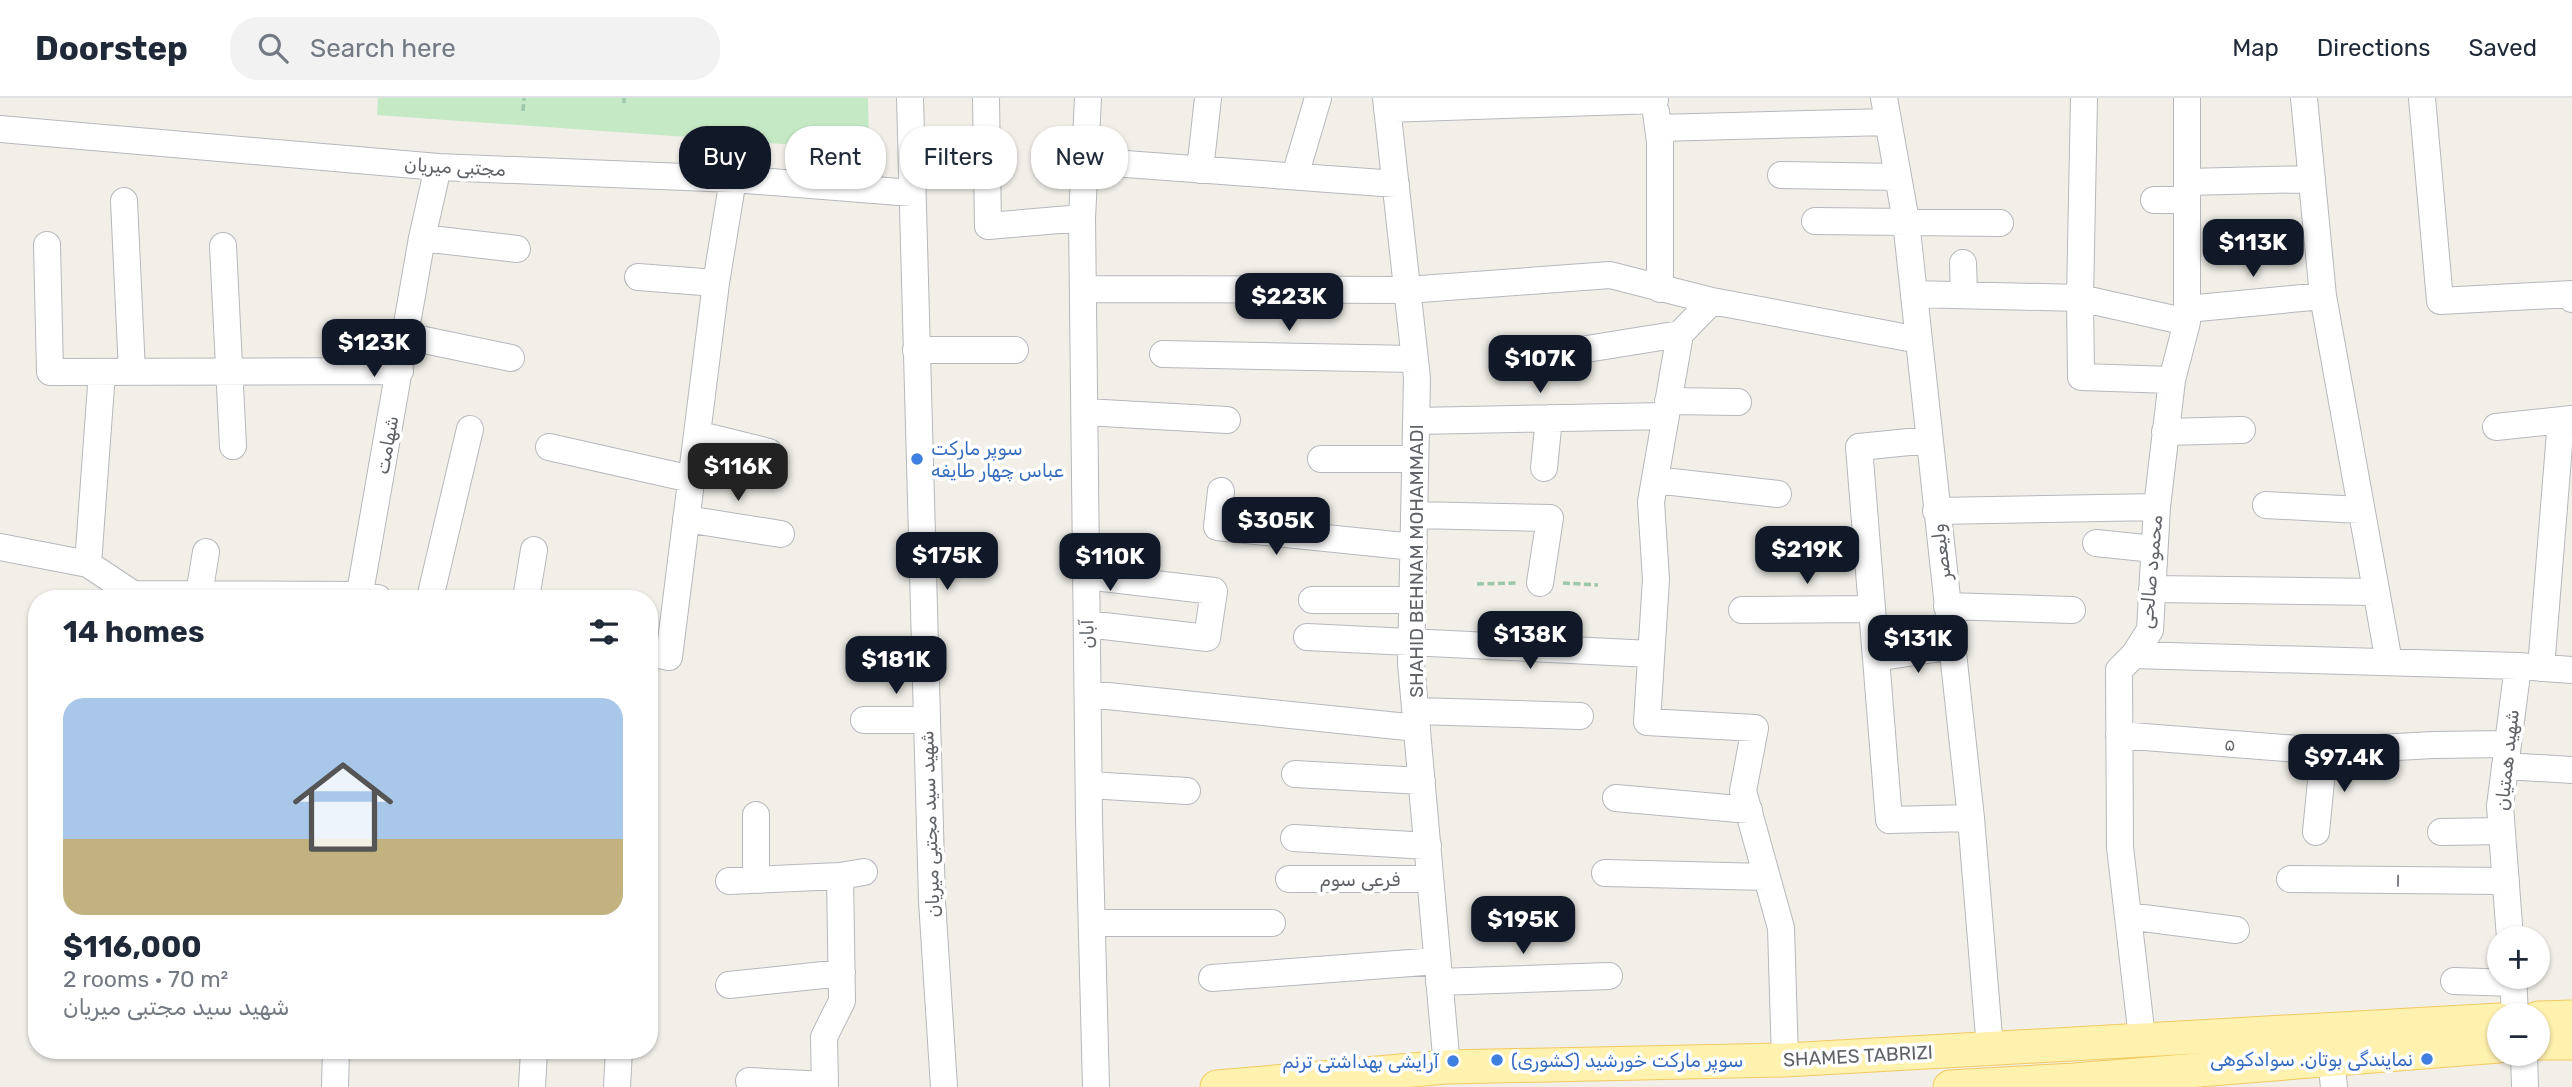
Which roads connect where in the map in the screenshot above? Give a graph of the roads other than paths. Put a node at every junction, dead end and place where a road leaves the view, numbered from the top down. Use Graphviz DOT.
graph roads {
  1 [pos="910,98"];
  2 [pos="985,98"];
  3 [pos="1088,98"];
  4 [pos="1208,98"];
  5 [pos="1318,98"];
  6 [pos="2084,98"];
  7 [pos="2187,98"];
  8 [pos="2304,98"];
  9 [pos="2422,98"];
  10 [pos="1654,99"];
  11 [pos="1387,104"];
  12 [pos="1886,110"];
  13 [pos="1087,126"];
  14 [pos="1658,128"];
  15 [pos="0,129"];
  16 [pos="1128,164"];
  17 [pos="438,167"];
  18 [pos="1200,170"];
  19 [pos="1782,175"];
  20 [pos="679,176"];
  21 [pos="1295,177"];
  22 [pos="1898,177"];
  23 [pos="2312,178"];
  24 [pos="771,181"];
  25 [pos="1395,184"];
  26 [pos="731,189"];
  27 [pos="1084,189"];
  28 [pos="2187,191"];
  29 [pos="912,193"];
  30 [pos="2154,200"];
  31 [pos="124,201"];
  32 [pos="1082,218"];
  33 [pos="1815,221"];
  34 [pos="1906,221"];
  35 [pos="2000,223"];
  36 [pos="422,238"];
  37 [pos="47,245"];
  38 [pos="223,246"];
  39 [pos="517,249"];
  40 [pos="1963,263"];
  41 [pos="638,277"];
  42 [pos="716,283"];
  43 [pos="1083,289"];
  44 [pos="1661,289"];
  45 [pos="1407,290"];
  46 [pos="1914,294"];
  47 [pos="1964,295"];
  48 [pos="2323,296"];
  49 [pos="2080,299"];
  50 [pos="2572,299"];
  51 [pos="1712,301"];
  52 [pos="2187,315"];
  53 [pos="1680,334"];
  54 [pos="405,336"];
  55 [pos="1919,340"];
  56 [pos="916,350"];
  57 [pos="1015,350"];
  58 [pos="1568,352"];
  59 [pos="1163,354"];
  60 [pos="511,358"];
  61 [pos="1414,359"];
  62 [pos="400,371"];
  63 [pos="102,372"];
  64 [pos="132,372"];
  65 [pos="229,372"];
  66 [pos="2172,380"];
  67 [pos="1738,402"];
  68 [pos="1667,408"];
  69 [pos="1085,412"];
  70 [pos="1549,418"];
  71 [pos="1227,420"];
  72 [pos="2566,420"];
  73 [pos="1416,421"];
  74 [pos="2496,427"];
  75 [pos="471,429"];
  76 [pos="2242,430"];
  77 [pos="2165,432"];
  78 [pos="697,434"];
  79 [pos="1929,440"];
  80 [pos="233,446"];
  81 [pos="549,447"];
  82 [pos="769,452"];
  83 [pos="1415,459"];
  84 [pos="1321,460"];
  85 [pos="1544,468"];
  86 [pos="691,479"];
  87 [pos="1655,480"];
  88 [pos="1221,491"];
  89 [pos="1778,494"];
  90 [pos="2266,505"];
  91 [pos="2157,506"];
  92 [pos="2360,510"];
  93 [pos="1936,511"];
  94 [pos="1414,515"];
  95 [pos="687,519"];
  96 [pos="781,534"];
  97 [pos="2096,543"];
  98 [pos="0,547"];
  99 [pos="1414,547"];
  100 [pos="2154,549"];
  101 [pos="534,550"];
  102 [pos="206,552"];
  103 [pos="88,564"];
  104 [pos="1086,576"];
  105 [pos="1540,583"];
  106 [pos="2152,589"];
  107 [pos="125,590"];
  108 [pos="200,590"];
  109 [pos="366,590"];
  110 [pos="432,590"];
  111 [pos="527,590"];
  112 [pos="2376,592"];
  113 [pos="1312,600"];
  114 [pos="1412,600"];
  115 [pos="1947,606"];
  116 [pos="1872,609"];
  117 [pos="1742,610"];
  118 [pos="2072,610"];
  119 [pos="1087,624"];
  120 [pos="1307,637"];
  121 [pos="1412,641"];
  122 [pos="1952,646"];
  123 [pos="1651,654"];
  124 [pos="658,655"];
  125 [pos="2134,655"];
  126 [pos="1876,658"];
  127 [pos="2389,662"];
  128 [pos="2529,667"];
  129 [pos="2572,670"];
  130 [pos="1088,694"];
  131 [pos="1580,716"];
  132 [pos="864,720"];
  133 [pos="927,720"];
  134 [pos="1416,720"];
  135 [pos="2119,735"];
  136 [pos="2324,751"];
  137 [pos="2507,755"];
  138 [pos="2572,770"];
  139 [pos="1295,774"];
  140 [pos="1422,781"];
  141 [pos="1089,785"];
  142 [pos="1187,791"];
  143 [pos="1616,798"];
  144 [pos="1749,810"];
  145 [pos="756,815"];
  146 [pos="1971,818"];
  147 [pos="2502,831"];
  148 [pos="2316,832"];
  149 [pos="2441,832"];
  150 [pos="1294,838"];
  151 [pos="1427,846"];
  152 [pos="1605,873"];
  153 [pos="1767,877"];
  154 [pos="1289,879"];
  155 [pos="1430,879"];
  156 [pos="2290,879"];
  157 [pos="756,880"];
  158 [pos="729,881"];
  159 [pos="2506,881"];
  160 [pos="2128,916"];
  161 [pos="1272,922"];
  162 [pos="1092,923"];
  163 [pos="2509,926"];
  164 [pos="2236,930"];
  165 [pos="1438,972"];
  166 [pos="842,973"];
  167 [pos="1609,976"];
  168 [pos="1212,978"];
  169 [pos="2487,980"];
  170 [pos="2454,981"];
  171 [pos="729,985"];
  172 [pos="2572,1017"];
  173 [pos="2550,1018"];
  174 [pos="2487,1021"];
  175 [pos="2142,1038"];
  176 [pos="2550,1043"];
  177 [pos="2572,1043"];
  178 [pos="2487,1048"];
  179 [pos="1990,1049"];
  180 [pos="337,1059"];
  181 [pos="534,1059"];
  182 [pos="619,1059"];
  183 [pos="1785,1060"];
  184 [pos="2524,1066"];
  185 [pos="2333,1073"];
  186 [pos="1451,1077"];
  187 [pos="2197,1079"];
  188 [pos="748,1081"];
  189 [pos="825,1086"];
  190 [pos="1990,1086"];
  191 [pos="335,1087"];
  192 [pos="532,1087"];
  193 [pos="617,1087"];
  194 [pos="944,1087"];
  195 [pos="1096,1087"];
  196 [pos="1217,1087"];
  197 [pos="1950,1087"];
  198 [pos="2525,1087"];
  1 -- 29 [label="street, شهید سید مجتبی میریان"];
  2 -- 32 [label="street"];
  3 -- 13 [label="street, آبان"];
  4 -- 18 [label="street"];
  5 -- 21 [label="street"];
  6 -- 49 [label="street"];
  7 -- 28 [label="street, محمود صالحی"];
  8 -- 23 [label="street"];
  9 -- 50 [label="street"];
  10 -- 11 [label="street"];
  10 -- 14 [label="street"];
  11 -- 25 [label="street, SHAHID BEHNAM MOHAMMADI"];
  12 -- 14 [label="street"];
  12 -- 22 [label="street, ولیعصر"];
  14 -- 44 [label="street"];
  15 -- 17 [label="street, مجتبی میریان"];
  16 -- 18 [label="street"];
  17 -- 20 [label="street, مجتبی میریان"];
  17 -- 36 [label="street, شهامت"];
  18 -- 21 [label="street"];
  19 -- 22 [label="street"];
  21 -- 25 [label="street"];
  22 -- 34 [label="street, ولیعصر"];
  23 -- 28 [label="street"];
  23 -- 48 [label="street"];
  24 -- 29 [label="street, مجتبی میریان"];
  25 -- 45 [label="street, SHAHID BEHNAM MOHAMMADI"];
  26 -- 42 [label="street"];
  27 -- 32 [label="street, آبان"];
  28 -- 30 [label="street"];
  28 -- 52 [label="street, محمود صالحی"];
  29 -- 56 [label="street, شهید سید مجتبی میریان"];
  31 -- 64 [label="street"];
  32 -- 43 [label="street, آبان"];
  33 -- 34 [label="street"];
  34 -- 35 [label="street"];
  34 -- 46 [label="street, ولیعصر"];
  36 -- 39 [label="street"];
  36 -- 54 [label="street, شهامت"];
  37 -- 63 [label="street"];
  38 -- 65 [label="street"];
  40 -- 47 [label="street"];
  41 -- 42 [label="street"];
  42 -- 78 [label="street"];
  43 -- 45 [label="street"];
  43 -- 69 [label="street, آبان"];
  44 -- 45 [label="street"];
  44 -- 51 [label="street"];
  45 -- 61 [label="street, SHAHID BEHNAM MOHAMMADI"];
  46 -- 47 [label="street"];
  46 -- 55 [label="street, ولیعصر"];
  47 -- 49 [label="street"];
  48 -- 52 [label="street"];
  48 -- 92 [label="street"];
  49 -- 52 [label="street"];
  49 -- 66 [label="street"];
  51 -- 53 [label="street"];
  51 -- 55 [label="street"];
  52 -- 66 [label="street, محمود صالحی"];
  53 -- 58 [label="street"];
  53 -- 68 [label="street"];
  54 -- 60 [label="street"];
  54 -- 62 [label="street, شهامت"];
  55 -- 79 [label="street, ولیعصر"];
  56 -- 57 [label="street"];
  56 -- 133 [label="street, شهید سید مجتبی میریان"];
  59 -- 61 [label="street"];
  61 -- 73 [label="street, SHAHID BEHNAM MOHAMMADI"];
  62 -- 65 [label="street"];
  62 -- 109 [label="street, شهامت"];
  63 -- 64 [label="street"];
  63 -- 103 [label="street"];
  64 -- 65 [label="street"];
  65 -- 80 [label="street"];
  66 -- 77 [label="street, محمود صالحی"];
  67 -- 68 [label="street"];
  68 -- 70 [label="street"];
  68 -- 87 [label="street"];
  69 -- 71 [label="street"];
  69 -- 104 [label="street, آبان"];
  70 -- 73 [label="street"];
  70 -- 85 [label="street"];
  72 -- 74 [label="street"];
  72 -- 128 [label="street, شهید همتیان"];
  73 -- 83 [label="street, SHAHID BEHNAM MOHAMMADI"];
  75 -- 110 [label="street"];
  76 -- 77 [label="street"];
  77 -- 91 [label="street, محمود صالحی"];
  78 -- 82 [label="street"];
  78 -- 86 [label="street"];
  79 -- 93 [label="street, ولیعصر"];
  79 -- 116 [label="street"];
  81 -- 86 [label="street"];
  83 -- 84 [label="street"];
  83 -- 94 [label="street, SHAHID BEHNAM MOHAMMADI"];
  86 -- 95 [label="street"];
  87 -- 89 [label="street"];
  87 -- 123 [label="street"];
  88 -- 99 [label="street"];
  90 -- 92 [label="street"];
  91 -- 93 [label="street"];
  91 -- 100 [label="street, محمود صالحی"];
  92 -- 112 [label="street"];
  93 -- 115 [label="street, ولیعصر"];
  94 -- 99 [label="street, SHAHID BEHNAM MOHAMMADI"];
  94 -- 105 [label="street"];
  95 -- 96 [label="street"];
  95 -- 124 [label="street"];
  97 -- 100 [label="street"];
  98 -- 103 [label="street"];
  99 -- 114 [label="street, SHAHID BEHNAM MOHAMMADI"];
  100 -- 106 [label="street, محمود صالحی"];
  101 -- 111 [label="street"];
  102 -- 108 [label="street"];
  103 -- 107 [label="street"];
  104 -- 119 [label="street, آبان"];
  104 -- 119 [label="street"];
  106 -- 112 [label="street"];
  106 -- 125 [label="street, محمود صالحی"];
  112 -- 127 [label="street"];
  113 -- 114 [label="street"];
  114 -- 121 [label="street, SHAHID BEHNAM MOHAMMADI"];
  115 -- 118 [label="street"];
  115 -- 122 [label="street, ولیعصر"];
  116 -- 117 [label="street"];
  116 -- 126 [label="street"];
  119 -- 130 [label="street, آبان"];
  120 -- 121 [label="street"];
  121 -- 123 [label="street"];
  121 -- 134 [label="street, SHAHID BEHNAM MOHAMMADI"];
  122 -- 126 [label="street"];
  122 -- 146 [label="street, ولیعصر"];
  123 -- 144 [label="street"];
  125 -- 127 [label="street"];
  125 -- 135 [label="street, محمود صالحی"];
  126 -- 146 [label="street"];
  127 -- 128 [label="street"];
  128 -- 129 [label="street"];
  128 -- 137 [label="street, شهید همتیان"];
  130 -- 134 [label="street"];
  130 -- 141 [label="street, آبان"];
  131 -- 134 [label="street"];
  132 -- 133 [label="street"];
  133 -- 194 [label="street, شهید سید مجتبی میریان"];
  134 -- 140 [label="street, SHAHID BEHNAM MOHAMMADI"];
  135 -- 136 [label="street, ۵"];
  135 -- 160 [label="street, محمود صالحی"];
  136 -- 137 [label="street, ۵"];
  136 -- 148 [label="street"];
  137 -- 138 [label="street, ۵"];
  137 -- 147 [label="street, شهید همتیان"];
  139 -- 140 [label="street"];
  140 -- 151 [label="street, SHAHID BEHNAM MOHAMMADI"];
  141 -- 142 [label="street"];
  141 -- 162 [label="street, آبان"];
  143 -- 144 [label="street"];
  144 -- 153 [label="street"];
  145 -- 157 [label="street"];
  146 -- 179 [label="street, ولیعصر"];
  147 -- 149 [label="street"];
  147 -- 159 [label="street, شهید همتیان"];
  150 -- 151 [label="street"];
  151 -- 155 [label="street, SHAHID BEHNAM MOHAMMADI"];
  152 -- 153 [label="street"];
  153 -- 183 [label="street"];
  154 -- 155 [label="street, فرعی سوم"];
  155 -- 165 [label="street, SHAHID BEHNAM MOHAMMADI"];
  156 -- 159 [label="street, ۱"];
  157 -- 158 [label="street"];
  157 -- 166 [label="street"];
  159 -- 163 [label="street, شهید همتیان"];
  160 -- 164 [label="street"];
  160 -- 175 [label="street, محمود صالحی"];
  161 -- 162 [label="street"];
  162 -- 195 [label="street, آبان"];
  165 -- 167 [label="street"];
  165 -- 168 [label="street"];
  165 -- 186 [label="street, SHAHID BEHNAM MOHAMMADI"];
  166 -- 171 [label="street"];
  166 -- 189 [label="street"];
  169 -- 170 [label="street"];
  172 -- 173 [label="main road"];
  174 -- 175 [label="main road, SHAMES TABRIZI"];
  175 -- 179 [label="main road, SHAMES TABRIZI"];
  176 -- 177 [label="main road"];
  178 -- 185 [label="main road, SHAMES TABRIZI"];
  179 -- 183 [label="main road, SHAMES TABRIZI"];
  179 -- 190 [label="main road"];
  180 -- 191 [label="street"];
  181 -- 192 [label="street"];
  182 -- 193 [label="street"];
  183 -- 186 [label="main road, SHAMES TABRIZI"];
  184 -- 198 [label="street"];
  185 -- 187 [label="main road, SHAMES TABRIZI"];
  186 -- 196 [label="main road, SHAMES TABRIZI"];
  187 -- 190 [label="main road, SHAMES TABRIZI"];
  188 -- 189 [label="street"];
  190 -- 197 [label="main road, SHAMES TABRIZI"];
}
